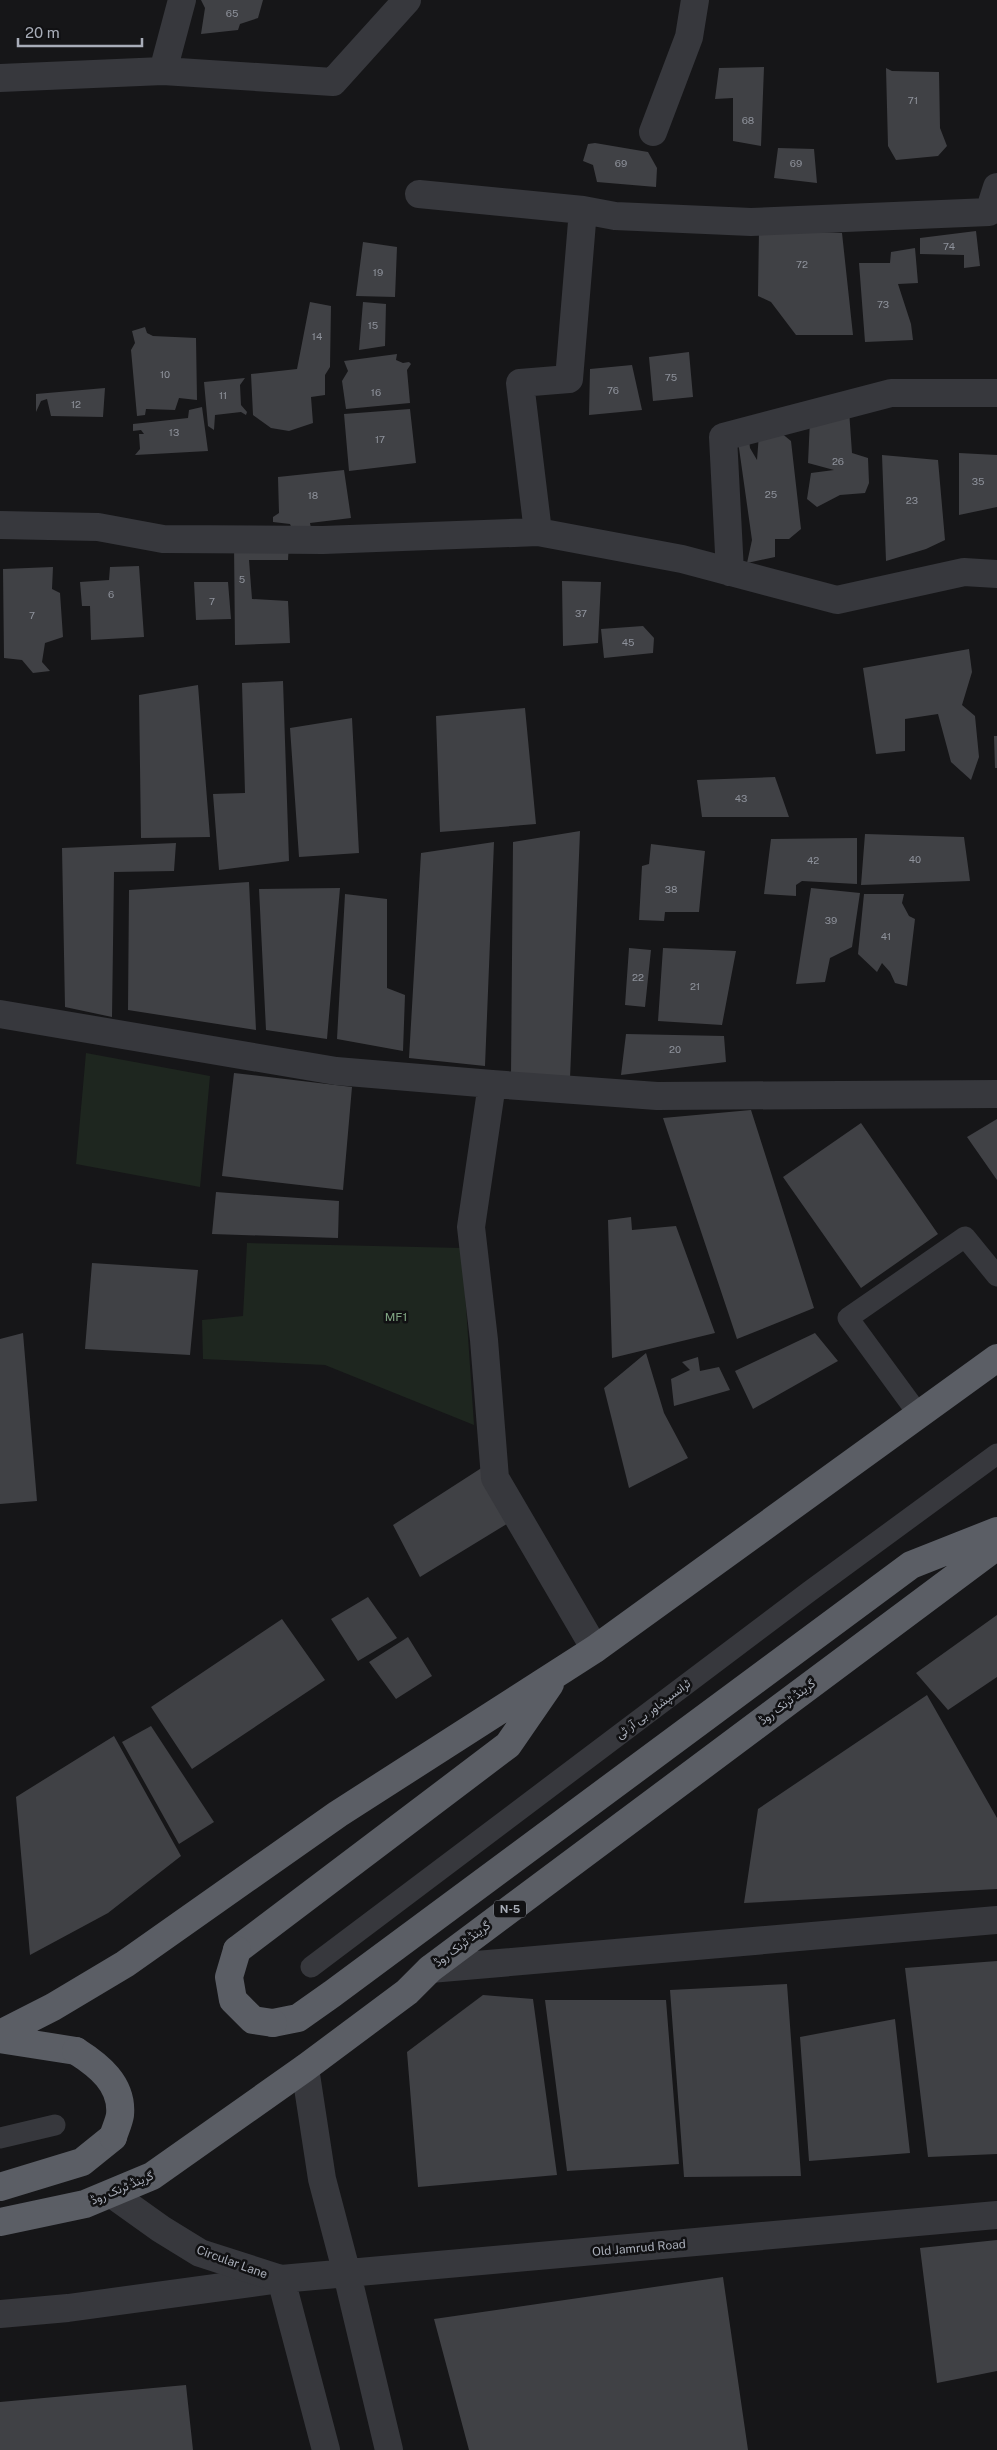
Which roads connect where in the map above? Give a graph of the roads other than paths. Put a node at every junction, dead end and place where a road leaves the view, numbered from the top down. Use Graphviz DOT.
graph roads {
  1 [pos="182,0"];
  2 [pos="407,0"];
  3 [pos="695,0"];
  4 [pos="163,71"];
  5 [pos="0,78"];
  6 [pos="652,132"];
  7 [pos="997,187"];
  8 [pos="419,194"];
  9 [pos="583,210"];
  10 [pos="997,392"];
  11 [pos="0,526"];
  12 [pos="538,532"];
  13 [pos="730,572"];
  14 [pos="997,574"];
  15 [pos="0,1014"];
  16 [pos="492,1084"];
  17 [pos="997,1094"];
  18 [pos="997,1276"];
  19 [pos="997,1358"];
  20 [pos="919,1415"];
  21 [pos="997,1454"];
  22 [pos="997,1530"];
  23 [pos="997,1546"];
  24 [pos="595,1649"];
  25 [pos="557,1674"];
  26 [pos="997,1920"];
  27 [pos="311,1967"];
  28 [pos="430,1969"];
  29 [pos="0,2034"];
  30 [pos="0,2039"];
  31 [pos="305,2068"];
  32 [pos="56,2125"];
  33 [pos="0,2138"];
  34 [pos="0,2187"];
  35 [pos="112,2194"];
  36 [pos="997,2215"];
  37 [pos="0,2222"];
  38 [pos="347,2274"];
  39 [pos="281,2280"];
  40 [pos="0,2314"];
  41 [pos="326,2450"];
  42 [pos="390,2450"];
  1 -- 4 [label="street"];
  2 -- 4 [label="street"];
  3 -- 6 [label="street"];
  4 -- 5 [label="street"];
  7 -- 9 [label="street"];
  8 -- 9 [label="street"];
  9 -- 12 [label="street"];
  10 -- 13 [label="street"];
  11 -- 12 [label="street"];
  12 -- 13 [label="street"];
  13 -- 14 [label="street"];
  15 -- 16 [label="street"];
  16 -- 17 [label="street"];
  16 -- 24 [label="street"];
  18 -- 20 [label="lane"];
  19 -- 20 [label="highway"];
  20 -- 24 [label="highway"];
  21 -- 27 [label="lane, ٹرانسپشاور بی آر ٹی"];
  22 -- 25 [label="highway, bridge"];
  23 -- 28 [label="highway, گرینڈ ٹرنک روڈ / N-5"];
  24 -- 25 [label="highway"];
  25 -- 29 [label="highway"];
  26 -- 28 [label="street"];
  28 -- 31 [label="highway, گرینڈ ٹرنک روڈ / N-5"];
  30 -- 34 [label="highway, bridge"];
  31 -- 35 [label="highway, گرینڈ ٹرنک روڈ / N-5"];
  31 -- 38 [label="street"];
  32 -- 33 [label="lane"];
  35 -- 37 [label="highway, گرینڈ ٹرنک روڈ / N-5"];
  35 -- 39 [label="street, Circular Lane"];
  36 -- 38 [label="street, Old Jamrud Road"];
  38 -- 39 [label="street, Old Jamrud Road"];
  38 -- 42 [label="street"];
  39 -- 40 [label="street, Old Jamrud Road"];
  39 -- 41 [label="street, Circular Lane"];
}
